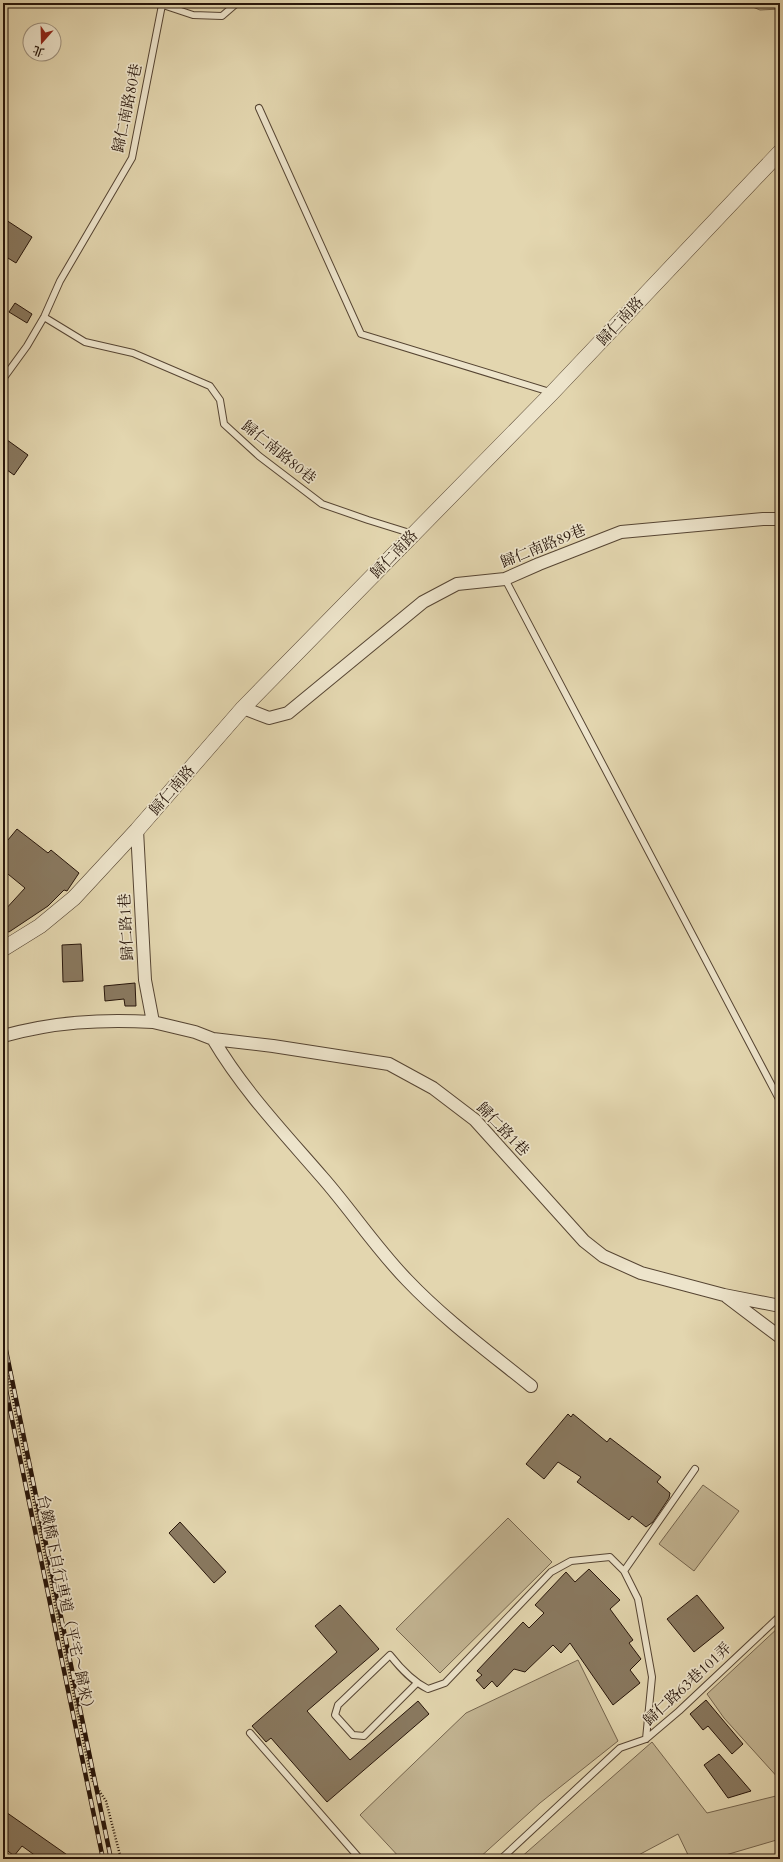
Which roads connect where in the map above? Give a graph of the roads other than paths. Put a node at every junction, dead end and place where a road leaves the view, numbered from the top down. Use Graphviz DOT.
graph roads {
  1 [pos="237,3"];
  2 [pos="160,4"];
  3 [pos="259,108"];
  4 [pos="780,152"];
  5 [pos="44,317"];
  6 [pos="3,379"];
  7 [pos="552,393"];
  8 [pos="780,519"];
  9 [pos="413,534"];
  10 [pos="505,580"];
  11 [pos="243,708"];
  12 [pos="137,830"];
  13 [pos="3,949"];
  14 [pos="153,1022"];
  15 [pos="3,1036"];
  16 [pos="213,1039"];
  17 [pos="780,1101"];
  18 [pos="724,1295"];
  19 [pos="780,1306"];
  20 [pos="780,1337"];
  21 [pos="531,1386"];
  22 [pos="695,1469"];
  23 [pos="624,1572"];
  24 [pos="780,1616"];
  25 [pos="417,1683"];
  26 [pos="250,1733"];
  27 [pos="646,1739"];
  28 [pos="360,1859"];
  29 [pos="501,1859"];
  1 -- 2 [label="lane"];
  2 -- 5 [label="lane, 歸仁南路80巷"];
  3 -- 7 [label="lane"];
  4 -- 7 [label="street, 歸仁南路"];
  5 -- 6 [label="lane, 歸仁南路80巷"];
  5 -- 9 [label="lane, 歸仁南路80巷"];
  7 -- 9 [label="street, 歸仁南路"];
  8 -- 10 [label="street, 歸仁南路89巷"];
  9 -- 11 [label="street, 歸仁南路"];
  10 -- 11 [label="street, 歸仁南路89巷"];
  10 -- 17 [label="lane"];
  11 -- 12 [label="street, 歸仁南路"];
  12 -- 13 [label="street, 歸仁南路"];
  12 -- 14 [label="street, 歸仁路1巷"];
  14 -- 15 [label="street, 歸仁路1巷"];
  14 -- 16 [label="street, 歸仁路1巷"];
  16 -- 18 [label="street, 歸仁路1巷"];
  16 -- 21 [label="street"];
  18 -- 19 [label="street, 歸仁路1巷"];
  18 -- 20 [label="street"];
  22 -- 23 [label="lane"];
  23 -- 25 [label="lane"];
  23 -- 27 [label="lane"];
  24 -- 27 [label="lane, 歸仁路63巷101弄"];
  25 -- 25 [label="lane"];
  26 -- 28 [label="lane"];
  27 -- 29 [label="lane, 歸仁路63巷101弄"];
}
